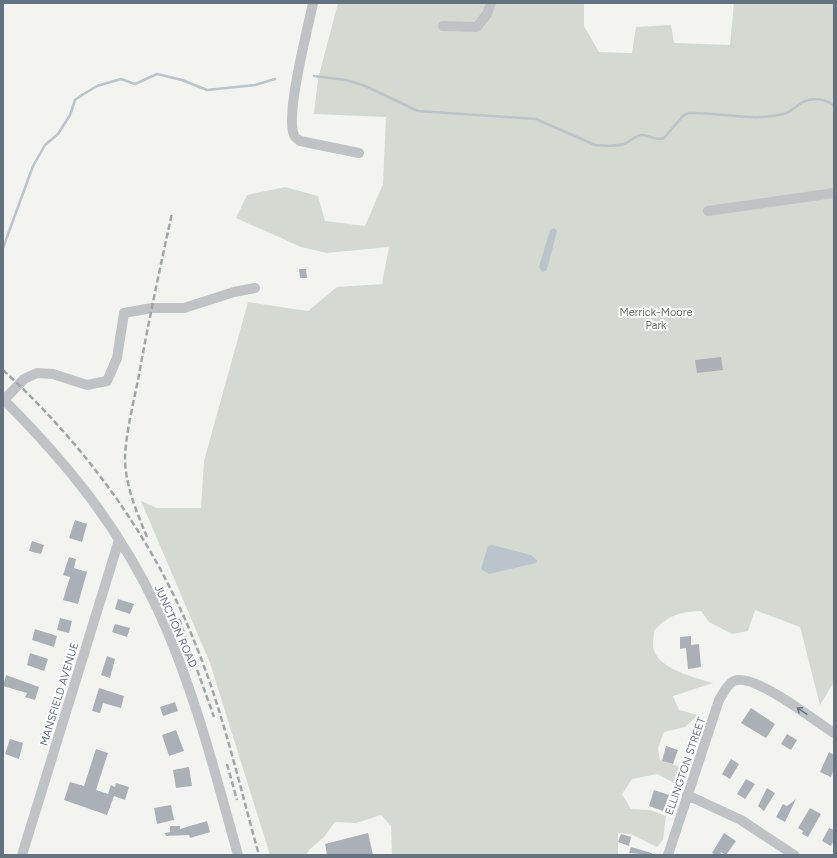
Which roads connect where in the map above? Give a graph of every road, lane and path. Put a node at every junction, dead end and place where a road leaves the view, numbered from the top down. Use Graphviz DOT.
graph roads {
  1 [pos="313,3"];
  2 [pos="491,3"];
  3 [pos="443,26"];
  4 [pos="359,153"];
  5 [pos="834,193"];
  6 [pos="708,211"];
  7 [pos="255,288"];
  8 [pos="3,400"];
  9 [pos="119,540"];
  10 [pos="834,733"];
  11 [pos="687,795"];
  12 [pos="22,855"];
  13 [pos="238,855"];
  14 [pos="668,855"];
  15 [pos="794,855"];
  1 -- 4 [label="street"];
  2 -- 3 [label="street"];
  5 -- 6 [label="street"];
  7 -- 8 [label="street"];
  8 -- 9 [label="street, JUNCTION ROAD"];
  9 -- 12 [label="street, MANSFIELD AVENUE"];
  9 -- 13 [label="street, JUNCTION ROAD"];
  10 -- 11 [label="street, ELLINGTON STREET, one-way"];
  11 -- 14 [label="street, ELLINGTON STREET"];
  11 -- 15 [label="street"];
}
